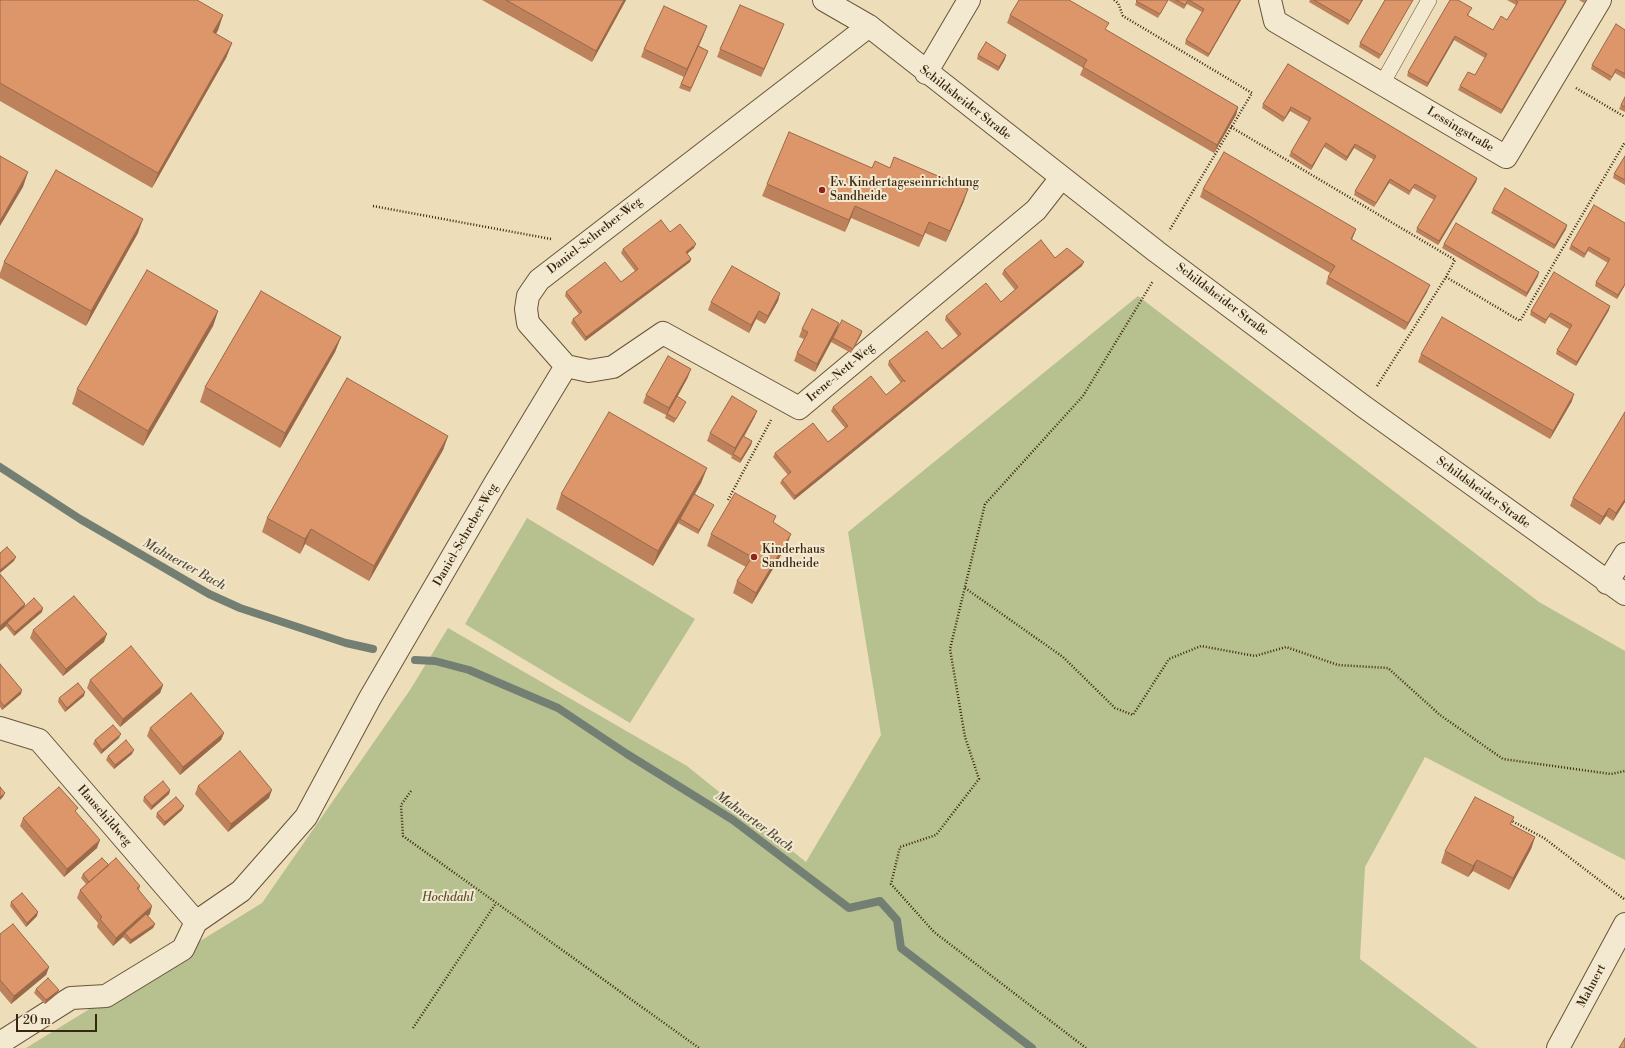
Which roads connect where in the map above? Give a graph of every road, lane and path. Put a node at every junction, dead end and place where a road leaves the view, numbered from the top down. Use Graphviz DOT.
graph roads {
  1 [pos="824,0"];
  2 [pos="969,0"];
  3 [pos="1114,0"];
  4 [pos="1270,0"];
  5 [pos="1429,0"];
  6 [pos="1600,0"];
  7 [pos="869,26"];
  8 [pos="926,73"];
  9 [pos="1555,75"];
  10 [pos="1382,84"];
  11 [pos="1625,117"];
  12 [pos="1231,127"];
  13 [pos="1625,142"];
  14 [pos="1061,178"];
  15 [pos="373,206"];
  16 [pos="581,246"];
  17 [pos="1162,256"];
  18 [pos="1446,276"];
  19 [pos="566,366"];
  20 [pos="783,399"];
  21 [pos="1363,406"];
  22 [pos="728,500"];
  23 [pos="1625,554"];
  24 [pos="965,588"];
  25 [pos="1616,589"];
  26 [pos="0,728"];
  27 [pos="1625,771"];
  28 [pos="411,791"];
  29 [pos="1504,817"];
  30 [pos="1625,899"];
  31 [pos="496,903"];
  32 [pos="196,922"];
  33 [pos="1625,924"];
  34 [pos="413,1028"];
  35 [pos="0,1043"];
  36 [pos="699,1048"];
  37 [pos="1086,1048"];
  38 [pos="1558,1048"];
  1 -- 7 [label="street, Schildsheider Straße"];
  2 -- 8 [label="street"];
  3 -- 12 [label="path"];
  4 -- 10 [label="street, Lessingstraße"];
  5 -- 10 [label="lane"];
  6 -- 9 [label="street, Lessingstraße"];
  7 -- 8 [label="street, Schildsheider Straße"];
  7 -- 16 [label="street, Daniel-Schreber-Weg"];
  8 -- 14 [label="street, Schildsheider Straße"];
  9 -- 10 [label="street, Lessingstraße"];
  9 -- 11 [label="path"];
  12 -- 17 [label="path"];
  12 -- 18 [label="path"];
  13 -- 18 [label="path"];
  14 -- 17 [label="street, Schildsheider Straße"];
  14 -- 20 [label="street, Irene-Nett-Weg"];
  15 -- 16 [label="path"];
  16 -- 19 [label="street, Daniel-Schreber-Weg"];
  17 -- 21 [label="street, Schildsheider Straße"];
  17 -- 24 [label="path"];
  18 -- 21 [label="path"];
  19 -- 20 [label="street, Irene-Nett-Weg"];
  19 -- 32 [label="street, Daniel-Schreber-Weg"];
  20 -- 22 [label="path"];
  21 -- 25 [label="street, Schildsheider Straße"];
  23 -- 25 [label="street"];
  24 -- 27 [label="path"];
  24 -- 37 [label="path"];
  26 -- 32 [label="street, Hauschildweg"];
  28 -- 31 [label="path"];
  29 -- 30 [label="path"];
  31 -- 34 [label="path"];
  31 -- 36 [label="path"];
  32 -- 35 [label="street"];
  33 -- 38 [label="street, Mahnert"];
}
